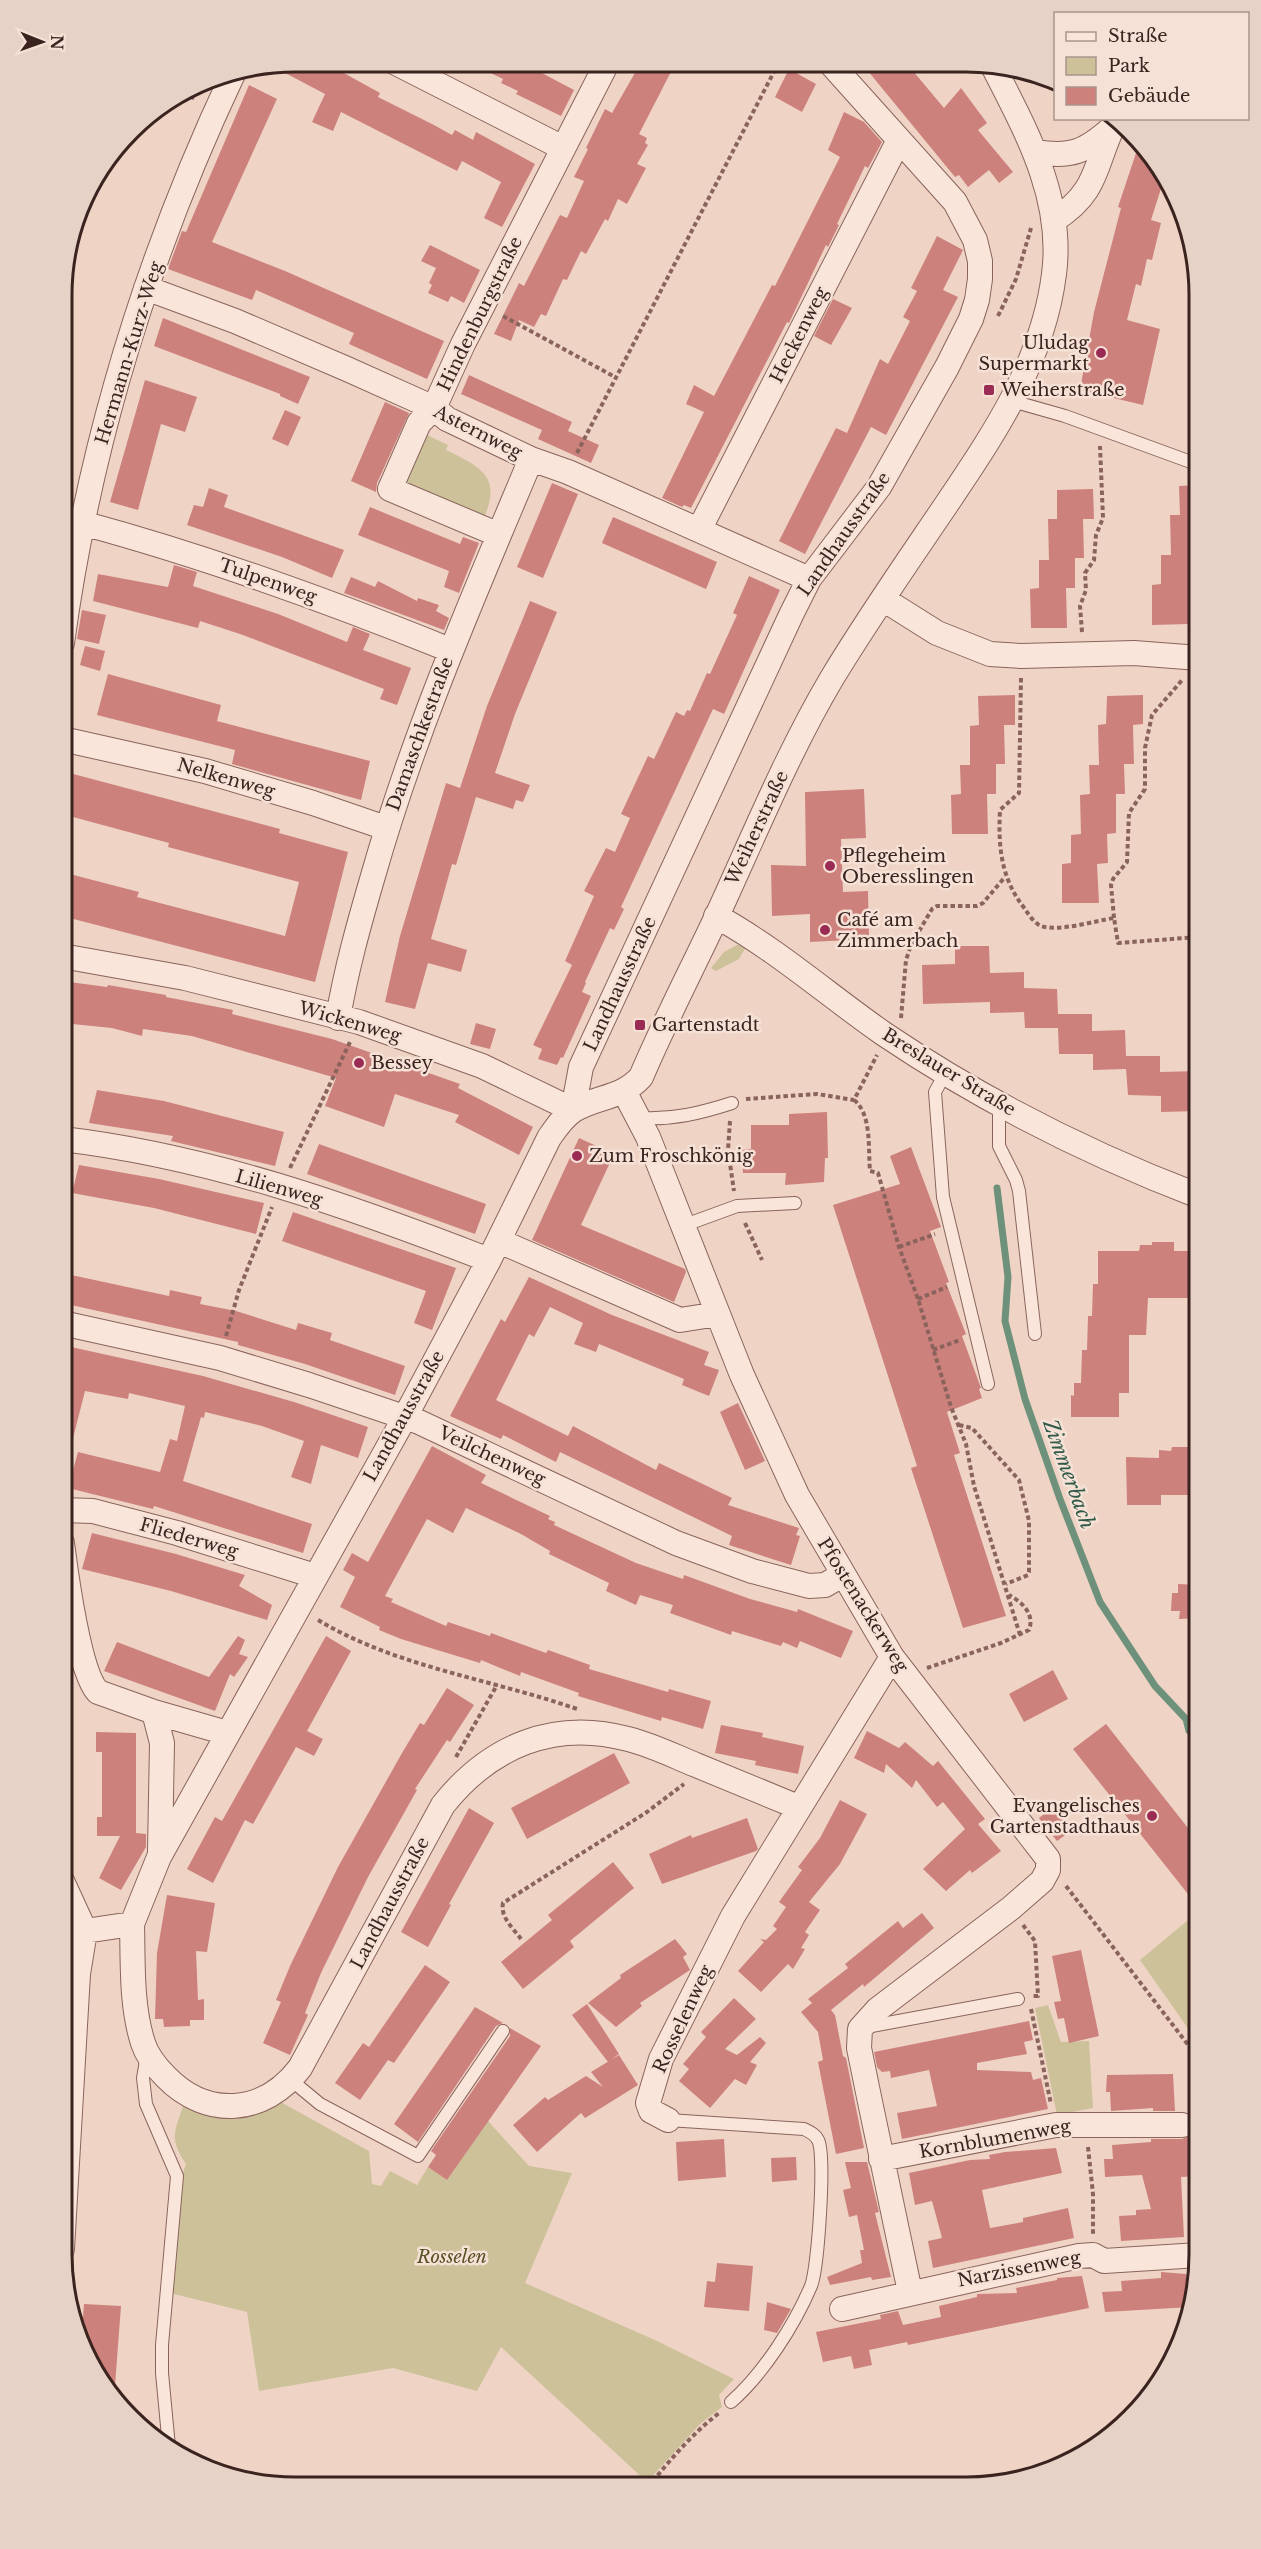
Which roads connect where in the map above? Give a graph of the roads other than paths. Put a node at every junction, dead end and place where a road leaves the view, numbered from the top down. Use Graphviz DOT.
graph roads {
  1 [pos="414,72"];
  2 [pos="602,72"];
  3 [pos="838,72"];
  4 [pos="997,74"];
  5 [pos="229,83"];
  6 [pos="1112,126"];
  7 [pos="1113,127"];
  8 [pos="899,140"];
  9 [pos="563,148"];
  10 [pos="1036,152"];
  11 [pos="1054,220"];
  12 [pos="146,288"];
  13 [pos="1012,401"];
  14 [pos="434,408"];
  15 [pos="531,459"];
  16 [pos="1189,461"];
  17 [pos="82,524"];
  18 [pos="699,530"];
  19 [pos="499,535"];
  20 [pos="809,579"];
  21 [pos="72,584"];
  22 [pos="883,599"];
  23 [pos="450,650"];
  24 [pos="1189,666"];
  25 [pos="72,741"];
  26 [pos="386,828"];
  27 [pos="716,916"];
  28 [pos="72,958"];
  29 [pos="349,1020"];
  30 [pos="946,1072"];
  31 [pos="624,1091"];
  32 [pos="732,1103"];
  33 [pos="999,1103"];
  34 [pos="573,1110"];
  35 [pos="640,1118"];
  36 [pos="72,1141"];
  37 [pos="1189,1192"];
  38 [pos="795,1203"];
  39 [pos="685,1225"];
  40 [pos="494,1251"];
  41 [pos="718,1314"];
  42 [pos="72,1325"];
  43 [pos="1035,1334"];
  44 [pos="988,1384"];
  45 [pos="405,1417"];
  46 [pos="72,1510"];
  47 [pos="842,1575"];
  48 [pos="315,1576"];
  49 [pos="72,1598"];
  50 [pos="892,1656"];
  51 [pos="154,1712"];
  52 [pos="227,1733"];
  53 [pos="798,1807"];
  54 [pos="159,1857"];
  55 [pos="72,1902"];
  56 [pos="132,1924"];
  57 [pos="85,1930"];
  58 [pos="1023,1997"];
  59 [pos="860,2028"];
  60 [pos="503,2031"];
  61 [pos="148,2054"];
  62 [pos="72,2077"];
  63 [pos="291,2080"];
  64 [pos="668,2120"];
  65 [pos="1182,2125"];
  66 [pos="882,2159"];
  67 [pos="1189,2256"];
  68 [pos="910,2292"];
  69 [pos="842,2308"];
  70 [pos="731,2402"];
  71 [pos="168,2437"];
  1 -- 9 [label="street"];
  2 -- 9 [label="street, Hindenburgstraße"];
  3 -- 8 [label="street, Landhausstraße"];
  4 -- 10 [label="street, Weiherstraße"];
  5 -- 12 [label="street, Hermann-Kurz-Weg"];
  6 -- 10 [label="street"];
  7 -- 11 [label="street"];
  8 -- 18 [label="street, Heckenweg"];
  8 -- 20 [label="street, Landhausstraße"];
  9 -- 14 [label="street, Hindenburgstraße"];
  10 -- 11 [label="street, Weiherstraße"];
  11 -- 13 [label="street, Weiherstraße"];
  12 -- 14 [label="street, Asternweg"];
  12 -- 17 [label="street, Hermann-Kurz-Weg"];
  13 -- 16 [label="lane"];
  13 -- 22 [label="street, Weiherstraße"];
  14 -- 15 [label="street, Asternweg"];
  14 -- 19 [label="street, Hindenburgstraße"];
  15 -- 18 [label="street, Asternweg"];
  15 -- 19 [label="street, Damaschkestraße"];
  17 -- 21 [label="street, Hermann-Kurz-Weg"];
  17 -- 23 [label="street, Tulpenweg"];
  18 -- 20 [label="street, Asternweg"];
  19 -- 23 [label="street, Damaschkestraße"];
  20 -- 34 [label="street, Landhausstraße"];
  22 -- 24 [label="street"];
  22 -- 27 [label="street, Weiherstraße"];
  23 -- 26 [label="street, Damaschkestraße"];
  25 -- 26 [label="street, Nelkenweg"];
  26 -- 29 [label="street, Damaschkestraße"];
  27 -- 30 [label="street, Breslauer Straße"];
  27 -- 31 [label="street, Weiherstraße"];
  28 -- 29 [label="street, Wickenweg"];
  29 -- 34 [label="street, Wickenweg"];
  30 -- 33 [label="street, Breslauer Straße"];
  30 -- 44 [label="lane"];
  31 -- 34 [label="street"];
  31 -- 35 [label="street, Pfostenackerweg"];
  32 -- 35 [label="lane"];
  33 -- 37 [label="street, Breslauer Straße"];
  33 -- 43 [label="lane"];
  34 -- 40 [label="street, Landhausstraße"];
  35 -- 39 [label="street, Pfostenackerweg"];
  36 -- 40 [label="street, Lilienweg"];
  38 -- 39 [label="lane"];
  39 -- 41 [label="street, Pfostenackerweg"];
  40 -- 41 [label="street, Lilienweg"];
  40 -- 45 [label="street, Landhausstraße"];
  41 -- 47 [label="street, Pfostenackerweg"];
  42 -- 45 [label="street, Veilchenweg"];
  45 -- 47 [label="street, Veilchenweg"];
  45 -- 48 [label="street, Landhausstraße"];
  46 -- 48 [label="street, Fliederweg"];
  47 -- 50 [label="street, Pfostenackerweg"];
  48 -- 52 [label="street, Landhausstraße"];
  49 -- 51 [label="street"];
  50 -- 53 [label="street, Rosselenweg"];
  50 -- 59 [label="street, Pfostenackerweg"];
  51 -- 52 [label="street"];
  51 -- 54 [label="street"];
  52 -- 54 [label="street, Landhausstraße"];
  53 -- 63 [label="street, Landhausstraße"];
  53 -- 64 [label="street, Rosselenweg"];
  54 -- 56 [label="street, Landhausstraße"];
  55 -- 57 [label="street"];
  56 -- 57 [label="street"];
  56 -- 61 [label="street, Landhausstraße"];
  57 -- 62 [label="street"];
  58 -- 59 [label="lane"];
  59 -- 66 [label="street"];
  60 -- 63 [label="lane"];
  61 -- 63 [label="street, Landhausstraße"];
  61 -- 71 [label="lane"];
  64 -- 70 [label="lane, Rosselenweg"];
  65 -- 66 [label="street, Kornblumenweg"];
  66 -- 68 [label="street"];
  67 -- 68 [label="street, Narzissenweg"];
  68 -- 69 [label="street, Narzissenweg"];
}
